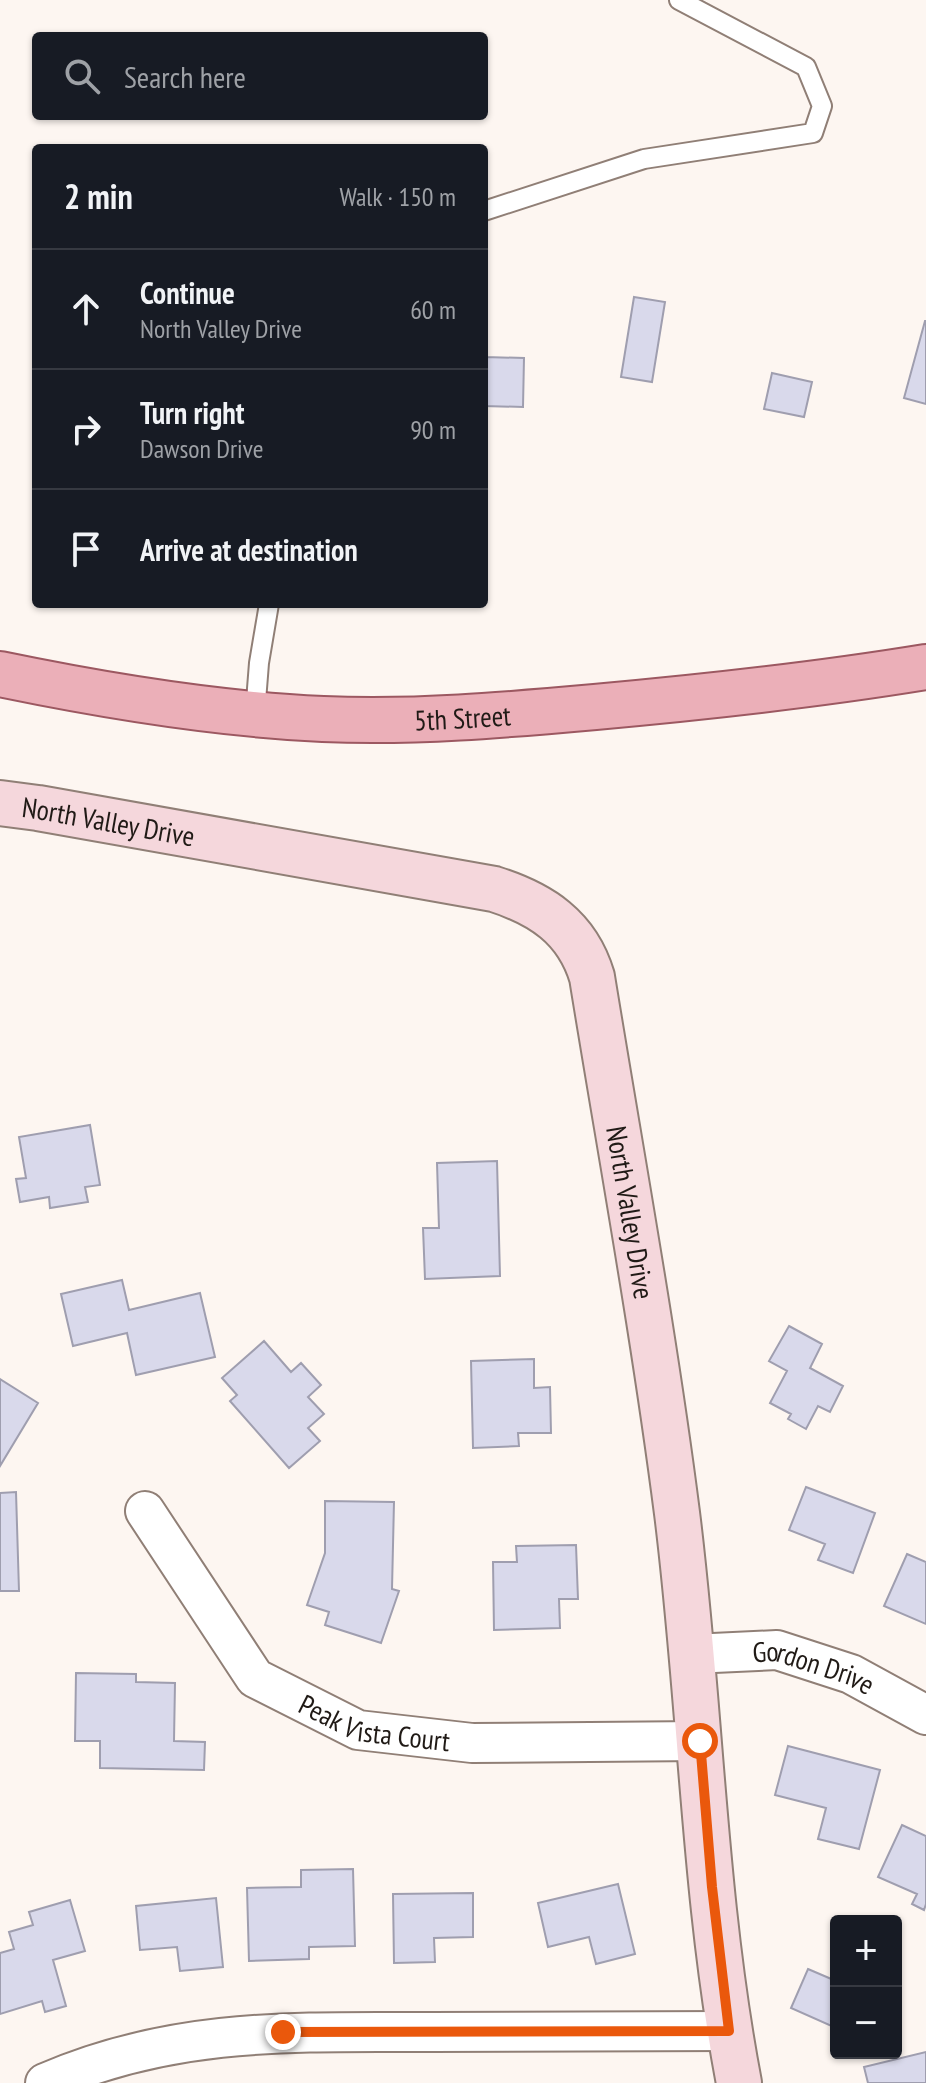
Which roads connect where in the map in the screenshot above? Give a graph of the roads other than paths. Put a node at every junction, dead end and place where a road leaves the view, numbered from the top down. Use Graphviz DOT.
graph roads {
  1 [pos="679,0"];
  2 [pos="488,210"];
  3 [pos="268,608"];
  4 [pos="926,667"];
  5 [pos="0,674"];
  6 [pos="255,714"];
  7 [pos="0,803"];
  8 [pos="145,1511"];
  9 [pos="692,1654"];
  10 [pos="926,1715"];
  11 [pos="700,1741"];
  12 [pos="729,2031"];
  13 [pos="45,2083"];
  14 [pos="739,2083"];
  1 -- 2 [label="lane"];
  3 -- 6 [label="lane"];
  4 -- 6 [label="main road, 5th Street"];
  5 -- 6 [label="main road, 5th Street"];
  7 -- 9 [label="street, North Valley Drive"];
  8 -- 11 [label="street, Peak Vista Court"];
  9 -- 10 [label="street, Gordon Drive"];
  9 -- 11 [label="street, North Valley Drive"];
  11 -- 12 [label="street, North Valley Drive"];
  12 -- 13 [label="street"];
  12 -- 14 [label="street, North Valley Drive"];
}
